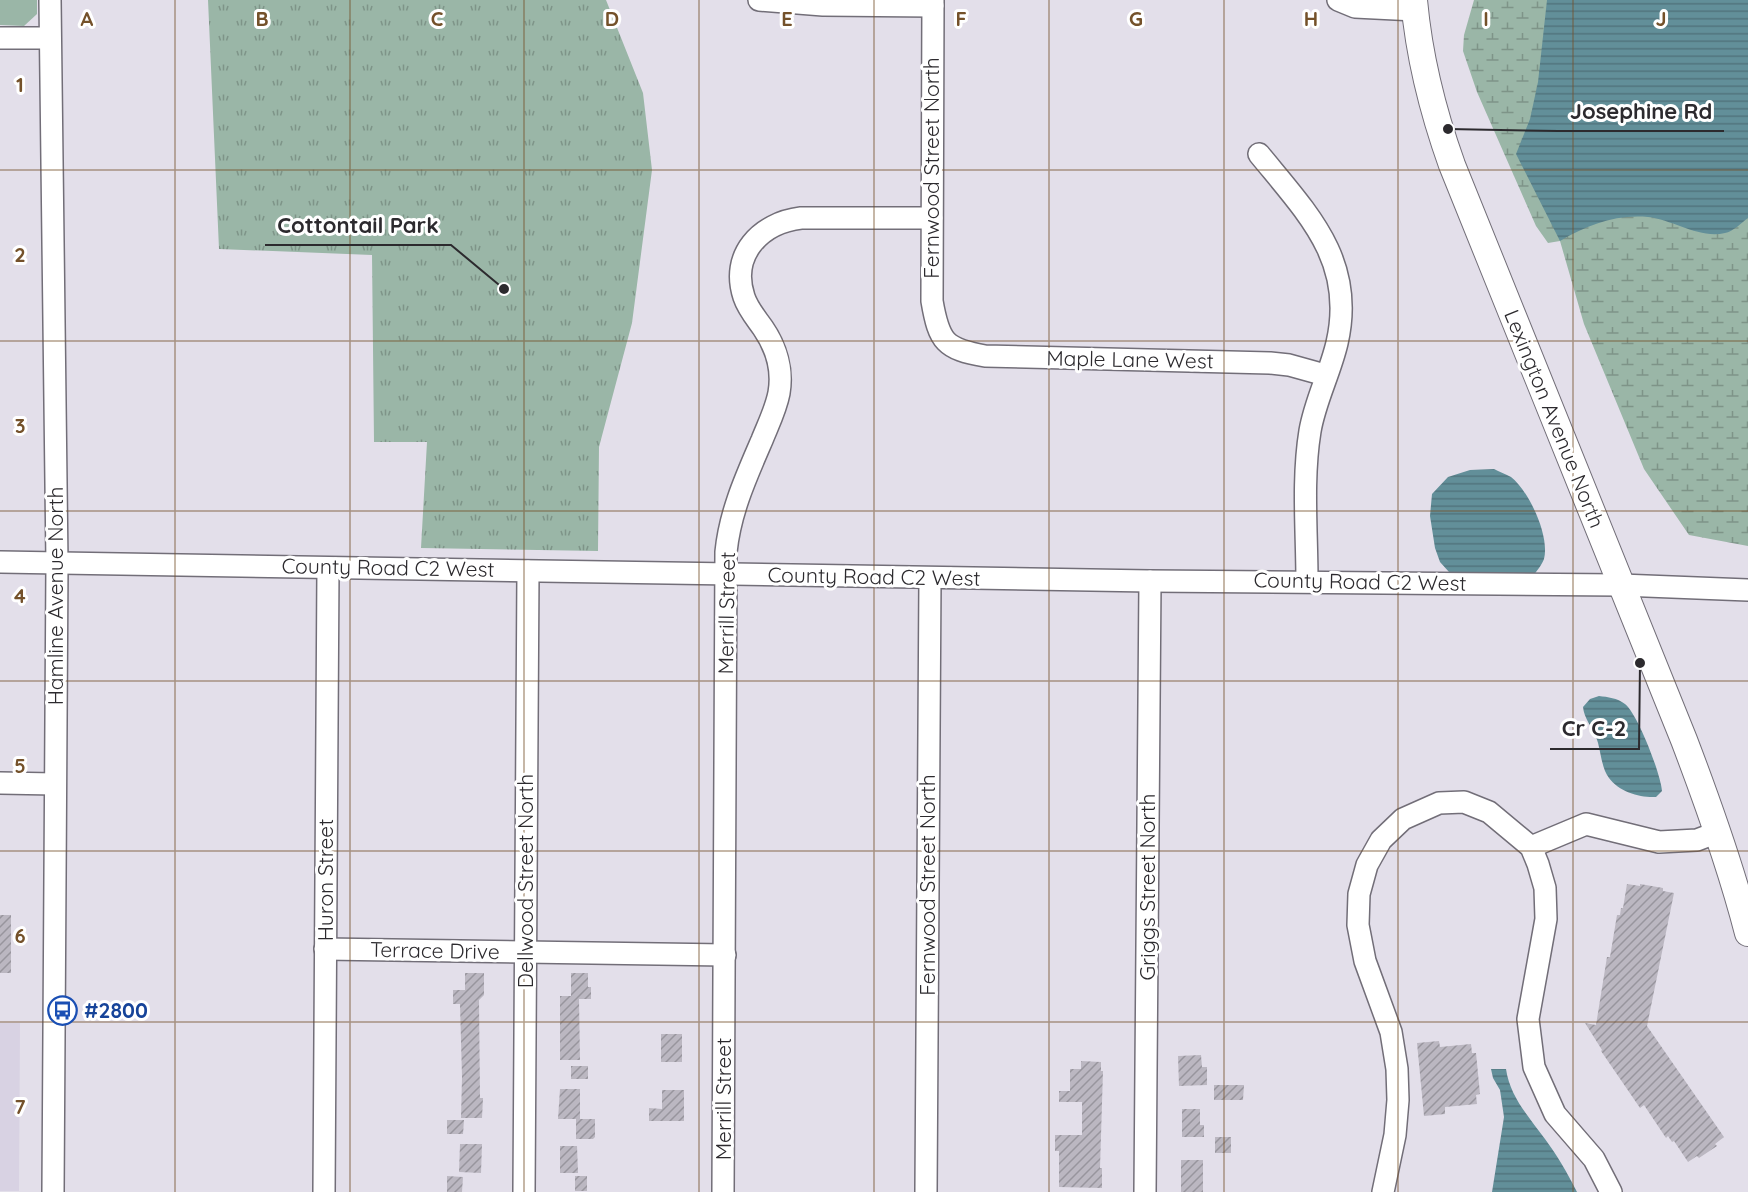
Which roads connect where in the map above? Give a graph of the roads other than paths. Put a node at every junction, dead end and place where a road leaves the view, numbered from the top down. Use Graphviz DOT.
graph roads {
  1 [pos="50,0"];
  2 [pos="759,0"];
  3 [pos="1338,0"];
  4 [pos="933,3"];
  5 [pos="1414,5"];
  6 [pos="0,38"];
  7 [pos="50,38"];
  8 [pos="1259,154"];
  9 [pos="932,218"];
  10 [pos="940,335"];
  11 [pos="1325,375"];
  12 [pos="0,562"];
  13 [pos="57,563"];
  14 [pos="328,568"];
  15 [pos="528,571"];
  16 [pos="726,574"];
  17 [pos="930,578"];
  18 [pos="1150,581"];
  19 [pos="1307,581"];
  20 [pos="1621,585"];
  21 [pos="1748,590"];
  22 [pos="0,783"];
  23 [pos="55,784"];
  24 [pos="1718,832"];
  25 [pos="1531,846"];
  26 [pos="1748,933"];
  27 [pos="325,949"];
  28 [pos="525,952"];
  29 [pos="725,955"];
  30 [pos="53,1192"];
  31 [pos="324,1192"];
  32 [pos="524,1192"];
  33 [pos="723,1192"];
  34 [pos="926,1192"];
  35 [pos="1145,1192"];
  36 [pos="1383,1192"];
  37 [pos="1611,1192"];
  1 -- 7 [label="street, Hamline Avenue North"];
  2 -- 4 [label="street"];
  3 -- 5 [label="street"];
  4 -- 9 [label="street, Fernwood Street North"];
  5 -- 20 [label="main road, Lexington Avenue North"];
  6 -- 7 [label="street"];
  7 -- 13 [label="street, Hamline Avenue North"];
  8 -- 11 [label="street"];
  9 -- 10 [label="street, Fernwood Street North"];
  9 -- 16 [label="street, Merrill Street"];
  10 -- 11 [label="street, Maple Lane West"];
  11 -- 19 [label="street"];
  12 -- 13 [label="street, County Road C2 West"];
  13 -- 14 [label="street, County Road C2 West"];
  13 -- 23 [label="street, Hamline Avenue North"];
  14 -- 15 [label="street, County Road C2 West"];
  14 -- 27 [label="street, Huron Street"];
  15 -- 16 [label="street, County Road C2 West"];
  15 -- 28 [label="street, Dellwood Street North"];
  16 -- 17 [label="street, County Road C2 West"];
  16 -- 29 [label="street, Merrill Street"];
  17 -- 18 [label="street, County Road C2 West"];
  17 -- 34 [label="street, Fernwood Street North"];
  18 -- 19 [label="street, County Road C2 West"];
  18 -- 35 [label="street, Griggs Street North"];
  19 -- 20 [label="street, County Road C2 West"];
  20 -- 21 [label="street, County Road C2 West"];
  20 -- 24 [label="main road, Lexington Avenue North"];
  22 -- 23 [label="street"];
  23 -- 30 [label="street, Hamline Avenue North"];
  24 -- 25 [label="street"];
  24 -- 26 [label="main road, Lexington Avenue North"];
  25 -- 36 [label="street"];
  25 -- 37 [label="street"];
  27 -- 28 [label="street, Terrace Drive"];
  27 -- 31 [label="street, Huron Street"];
  28 -- 29 [label="street, Terrace Drive"];
  28 -- 32 [label="street, Dellwood Street North"];
  29 -- 33 [label="street, Merrill Street"];
}
